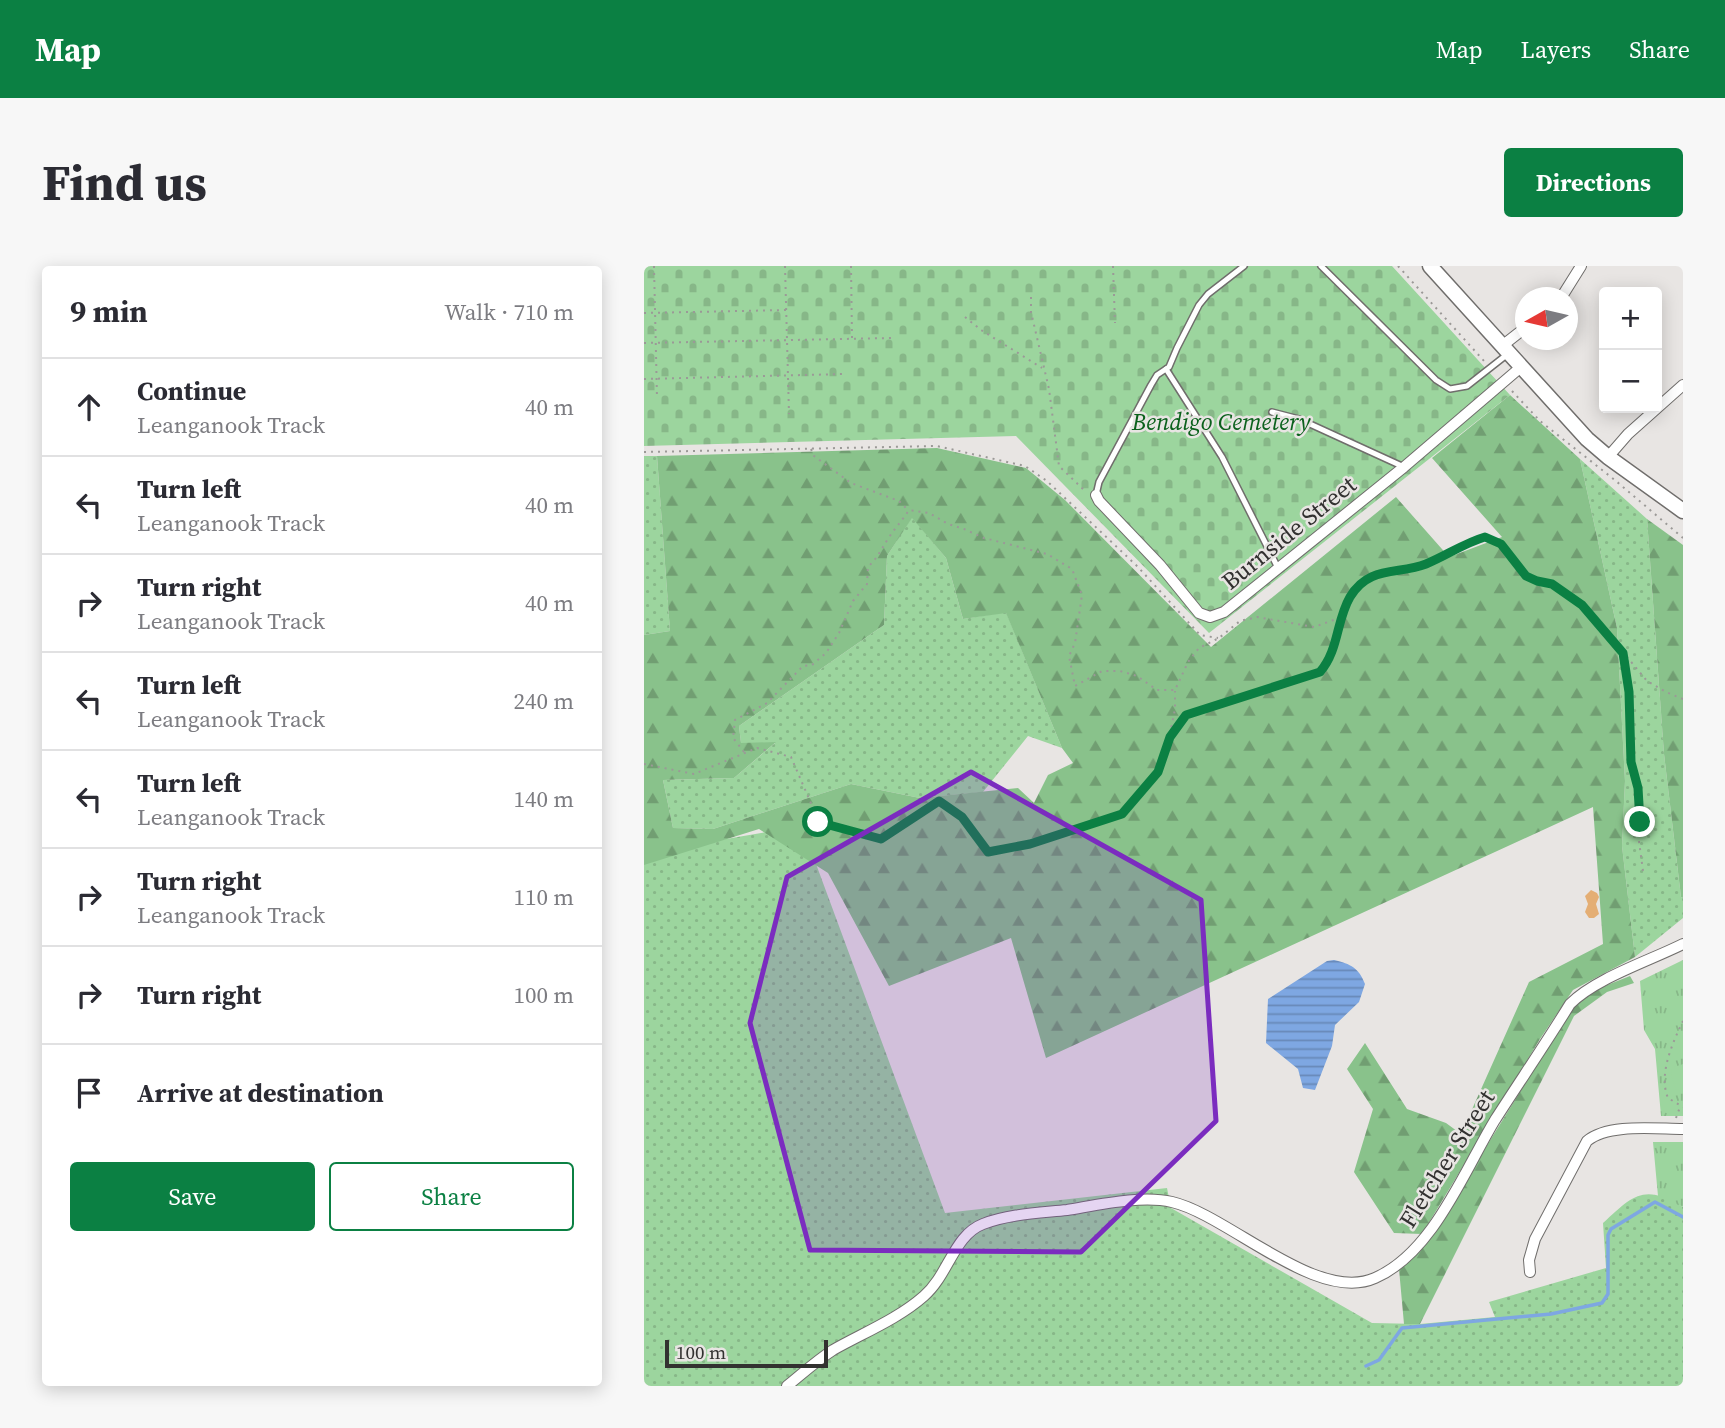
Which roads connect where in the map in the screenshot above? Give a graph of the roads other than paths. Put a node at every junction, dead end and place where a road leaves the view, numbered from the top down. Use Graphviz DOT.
graph roads {
  1 [pos="1244,266"];
  2 [pos="1321,266"];
  3 [pos="1430,266"];
  4 [pos="1581,266"];
  5 [pos="1568,287"];
  6 [pos="1515,339"];
  7 [pos="1505,350"];
  8 [pos="1521,367"];
  9 [pos="1166,369"];
  10 [pos="1683,385"];
  11 [pos="1272,412"];
  12 [pos="1608,457"];
  13 [pos="1404,467"];
  14 [pos="1096,495"];
  15 [pos="1683,511"];
  16 [pos="1279,569"];
  17 [pos="1683,944"];
  18 [pos="1680,1126"];
  19 [pos="1530,1272"];
  20 [pos="787,1386"];
  1 -- 9 [label="lane"];
  2 -- 7 [label="lane"];
  3 -- 7 [label="street"];
  4 -- 5 [label="street"];
  6 -- 7 [label="street"];
  7 -- 8 [label="street"];
  8 -- 12 [label="street"];
  8 -- 13 [label="street, Burnside Street"];
  9 -- 14 [label="lane"];
  9 -- 16 [label="lane"];
  10 -- 12 [label="street"];
  11 -- 13 [label="lane"];
  12 -- 15 [label="street"];
  13 -- 16 [label="street, Burnside Street"];
  14 -- 16 [label="street, Burnside Street"];
  17 -- 20 [label="street, Fletcher Street"];
  18 -- 19 [label="street"];
}
